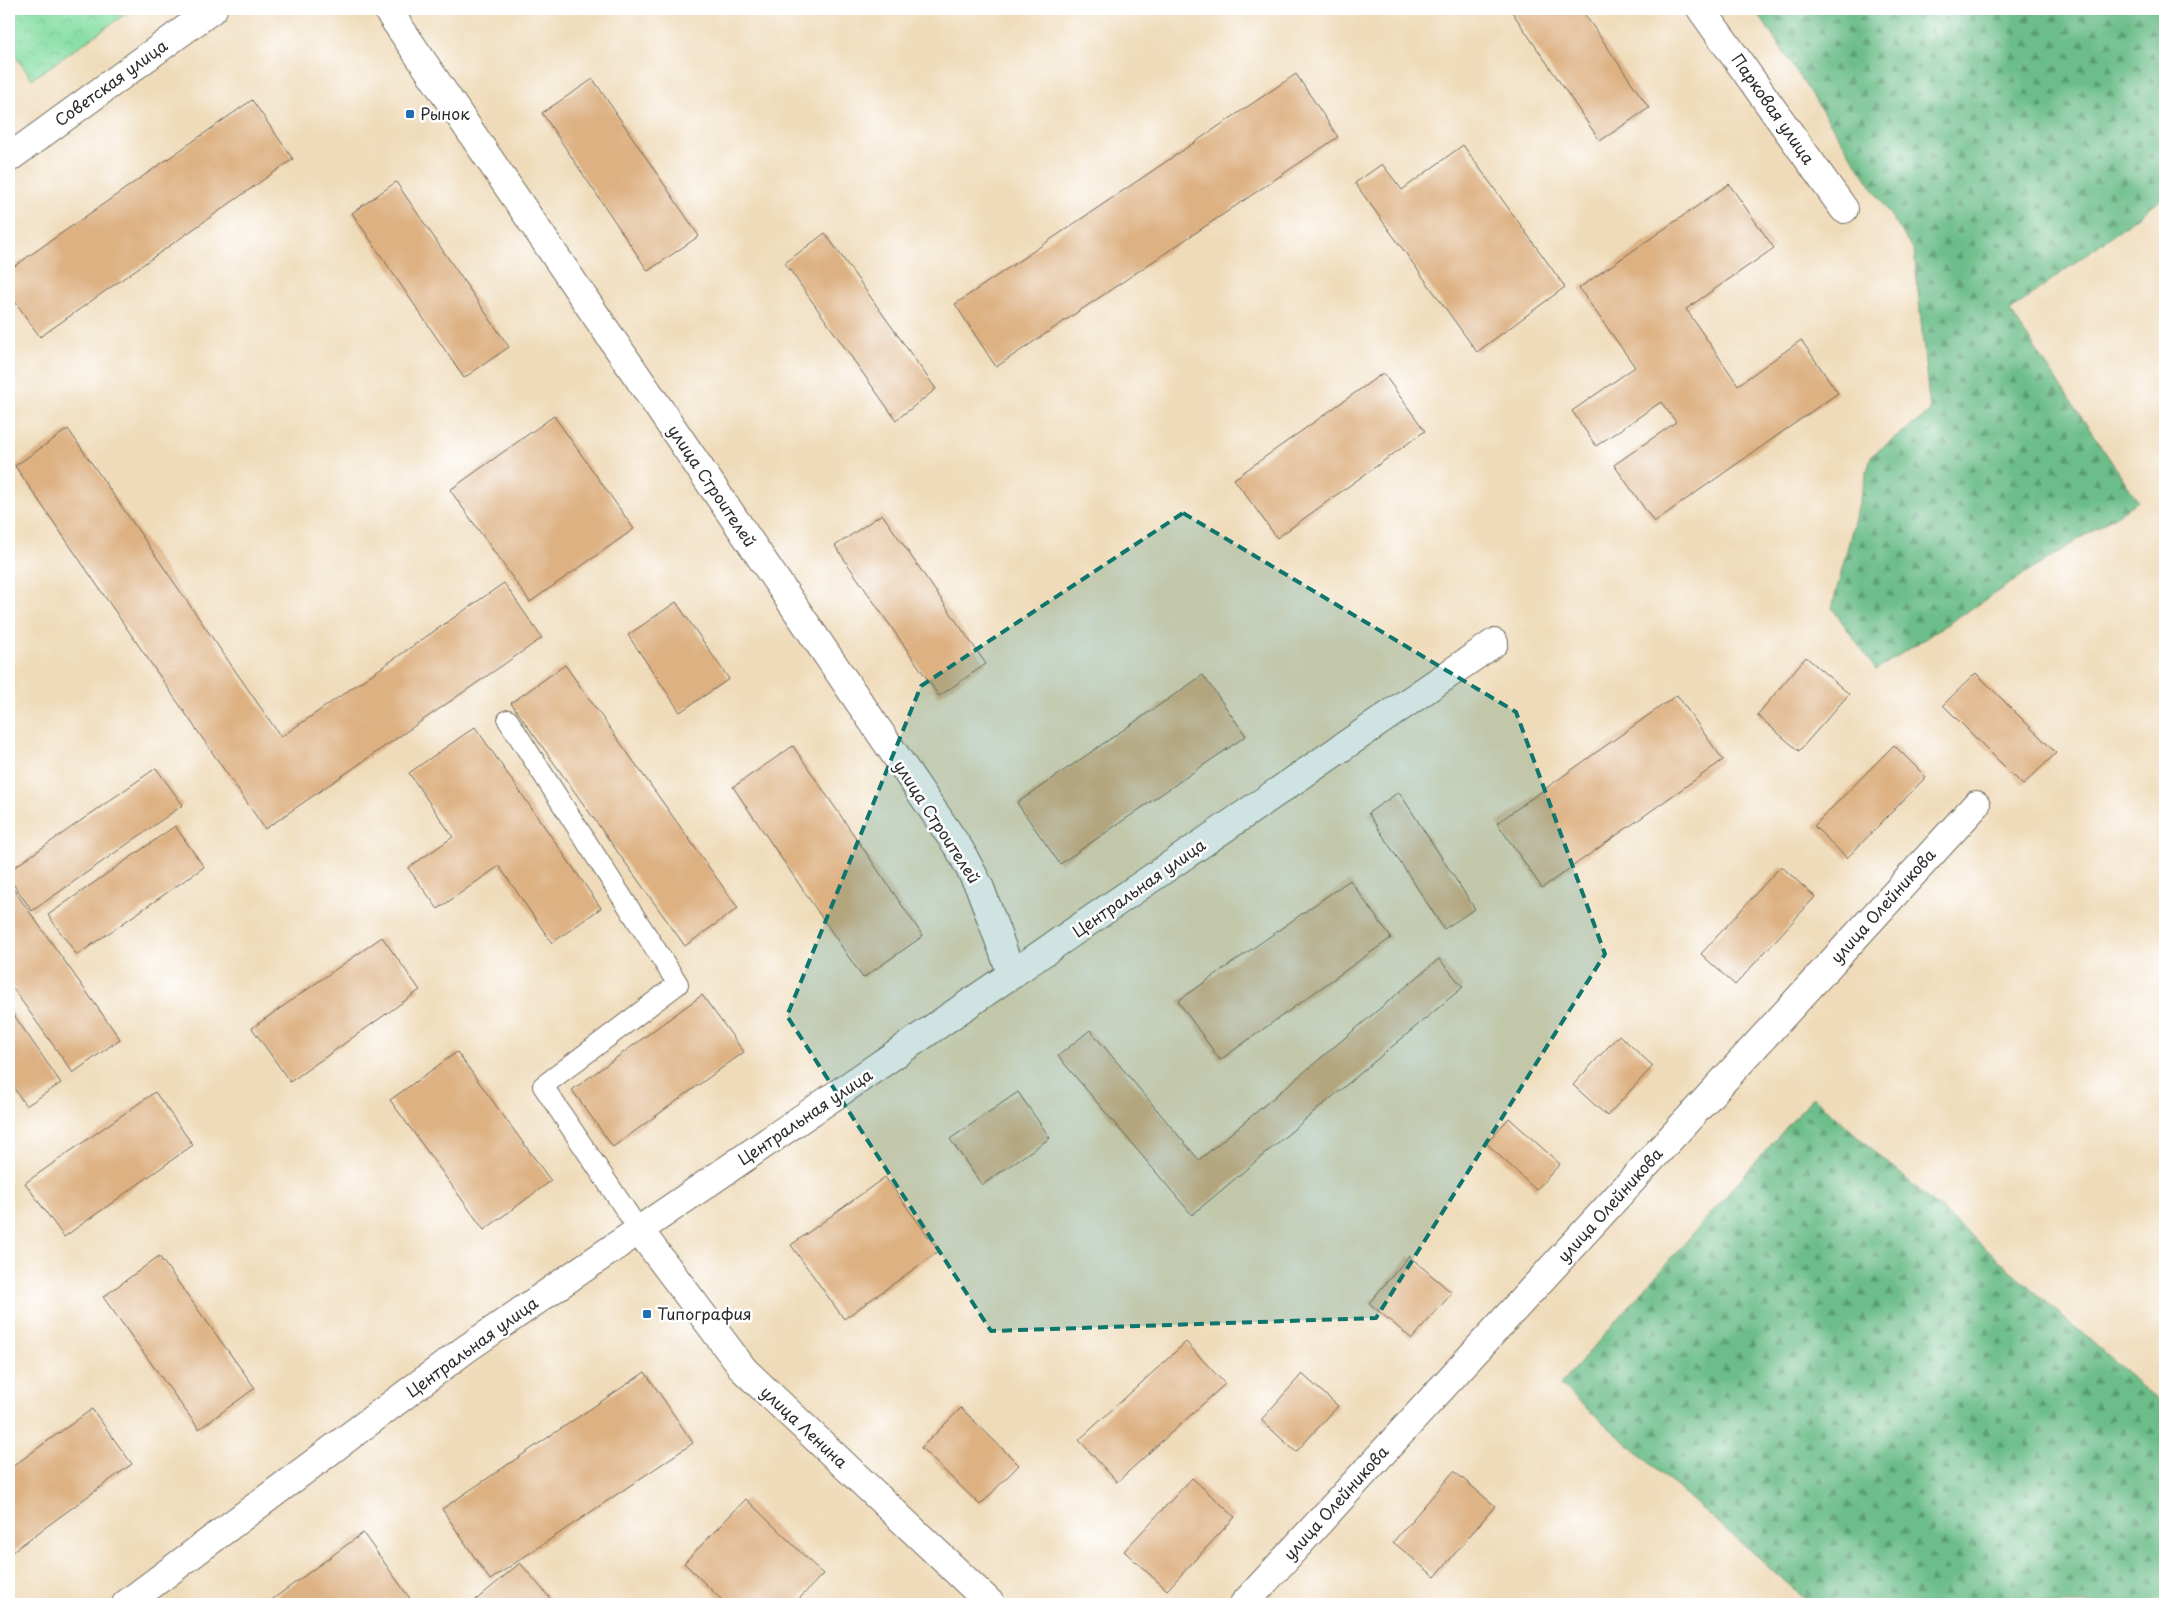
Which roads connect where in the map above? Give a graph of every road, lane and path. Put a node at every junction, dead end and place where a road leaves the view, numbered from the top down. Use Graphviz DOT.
graph roads {
  1 [pos="213,9"];
  2 [pos="387,9"];
  3 [pos="1702,9"];
  4 [pos="9,158"];
  5 [pos="1844,209"];
  6 [pos="1494,644"];
  7 [pos="508,720"];
  8 [pos="1976,805"];
  9 [pos="1012,975"];
  10 [pos="639,1230"];
  11 [pos="126,1604"];
  12 [pos="992,1604"];
  13 [pos="1244,1604"];
  1 -- 4 [label="street, Советская улица"];
  2 -- 9 [label="street, улица Строителей"];
  3 -- 5 [label="street, Парковая улица"];
  6 -- 9 [label="street, Центральная улица"];
  7 -- 10 [label="lane"];
  8 -- 13 [label="street, улица Олейникова"];
  9 -- 10 [label="street, Центральная улица"];
  10 -- 11 [label="street, Центральная улица"];
  10 -- 12 [label="street, улица Ленина"];
}
